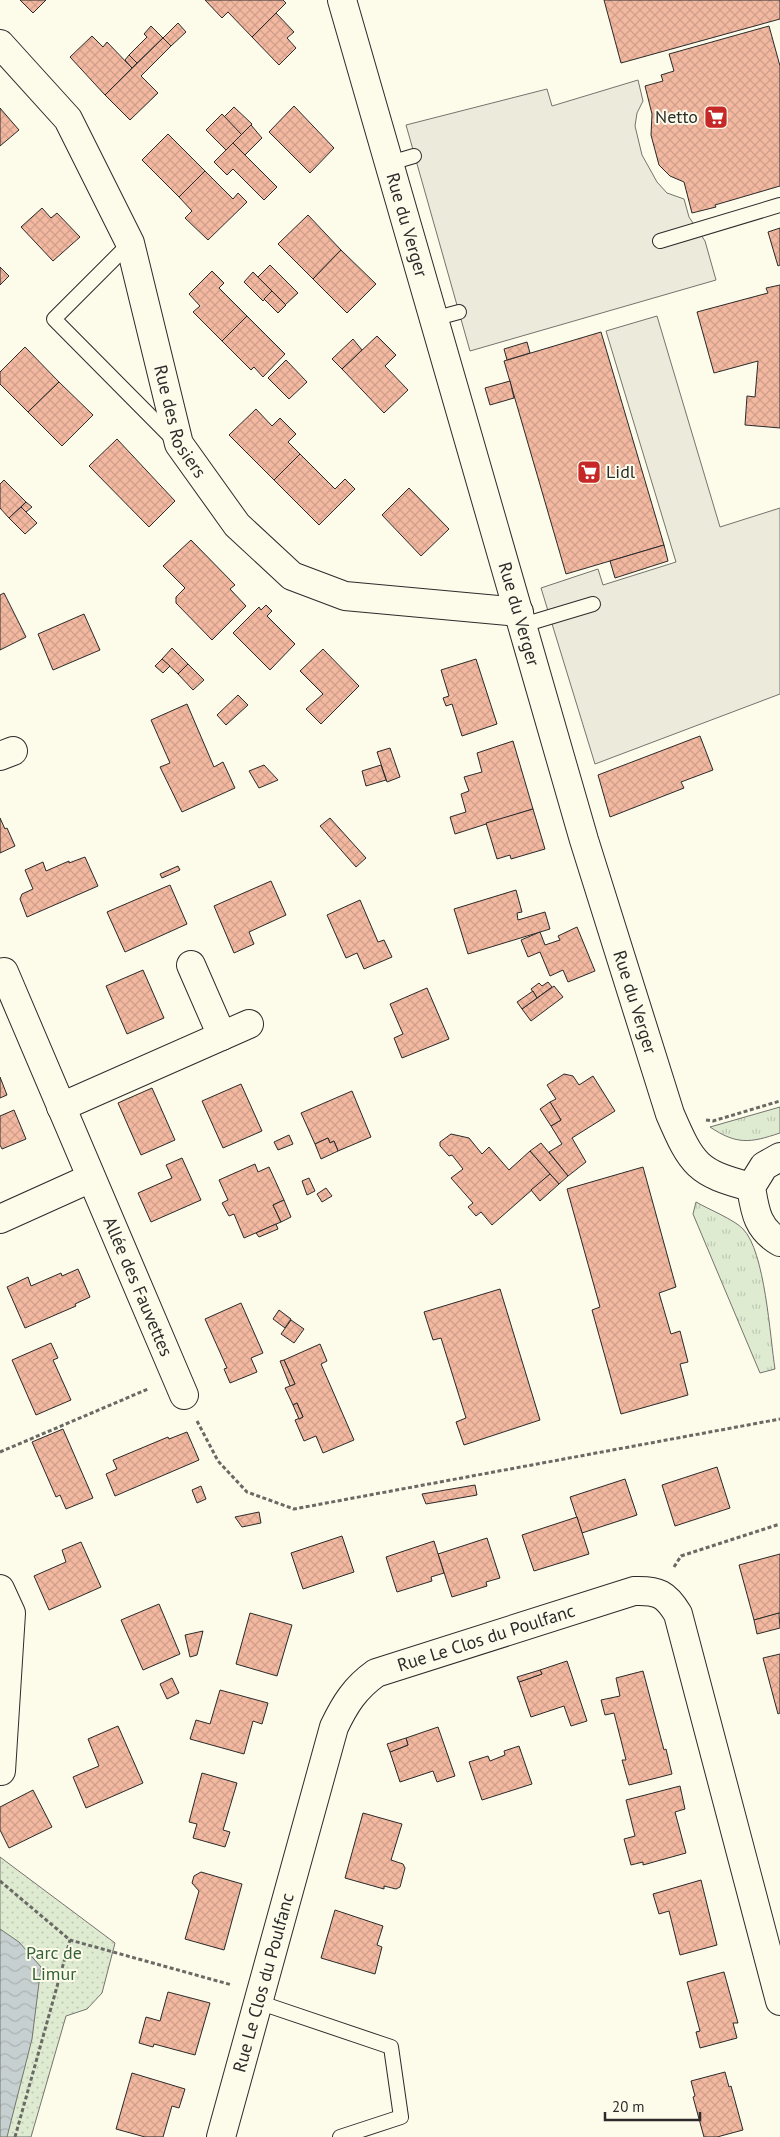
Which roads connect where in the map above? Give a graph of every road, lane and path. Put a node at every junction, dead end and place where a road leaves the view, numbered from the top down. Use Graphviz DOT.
graph roads {
  1 [pos="342,0"];
  2 [pos="0,44"];
  3 [pos="780,205"];
  4 [pos="660,240"];
  5 [pos="130,243"];
  6 [pos="459,312"];
  7 [pos="433,319"];
  8 [pos="179,444"];
  9 [pos="593,604"];
  10 [pos="521,619"];
  11 [pos="191,965"];
  12 [pos="4,972"];
  13 [pos="249,1024"];
  14 [pos="222,1036"];
  15 [pos="780,1101"];
  16 [pos="61,1107"];
  17 [pos="698,1118"];
  18 [pos="780,1157"];
  19 [pos="91,1178"];
  20 [pos="751,1186"];
  21 [pos="0,1219"];
  22 [pos="780,1242"];
  23 [pos="180,1386"];
  24 [pos="780,1419"];
  25 [pos="0,1452"];
  26 [pos="780,1524"];
  27 [pos="0,1588"];
  28 [pos="658,1593"];
  29 [pos="1,1771"];
  30 [pos="0,1881"];
  31 [pos="70,1940"];
  32 [pos="260,1997"];
  33 [pos="780,2001"];
  34 [pos="15,2137"];
  35 [pos="221,2137"];
  36 [pos="340,2137"];
  1 -- 7 [label="street, Rue du Verger"];
  2 -- 5 [label="street, Rue des Rosiers"];
  3 -- 4 [label="lane"];
  5 -- 8 [label="street, Rue des Rosiers"];
  5 -- 8 [label="lane"];
  6 -- 7 [label="lane"];
  7 -- 10 [label="street, Rue du Verger"];
  8 -- 10 [label="street, Rue des Rosiers"];
  9 -- 10 [label="lane"];
  10 -- 20 [label="street, Rue du Verger"];
  11 -- 14 [label="street"];
  12 -- 16 [label="street, Allée des Fauvettes"];
  13 -- 14 [label="street"];
  14 -- 16 [label="street"];
  15 -- 17 [label="path"];
  16 -- 19 [label="street, Allée des Fauvettes"];
  18 -- 20 [label="street"];
  19 -- 21 [label="street"];
  19 -- 23 [label="street, Allée des Fauvettes"];
  20 -- 22 [label="street"];
  23 -- 24 [label="path"];
  23 -- 25 [label="path"];
  26 -- 28 [label="path"];
  27 -- 29 [label="street"];
  28 -- 32 [label="street, Rue Le Clos du Poulfanc"];
  28 -- 33 [label="street"];
  30 -- 31 [label="path"];
  31 -- 32 [label="path"];
  31 -- 34 [label="path"];
  32 -- 35 [label="street, Rue Le Clos du Poulfanc"];
  32 -- 36 [label="lane"];
}
